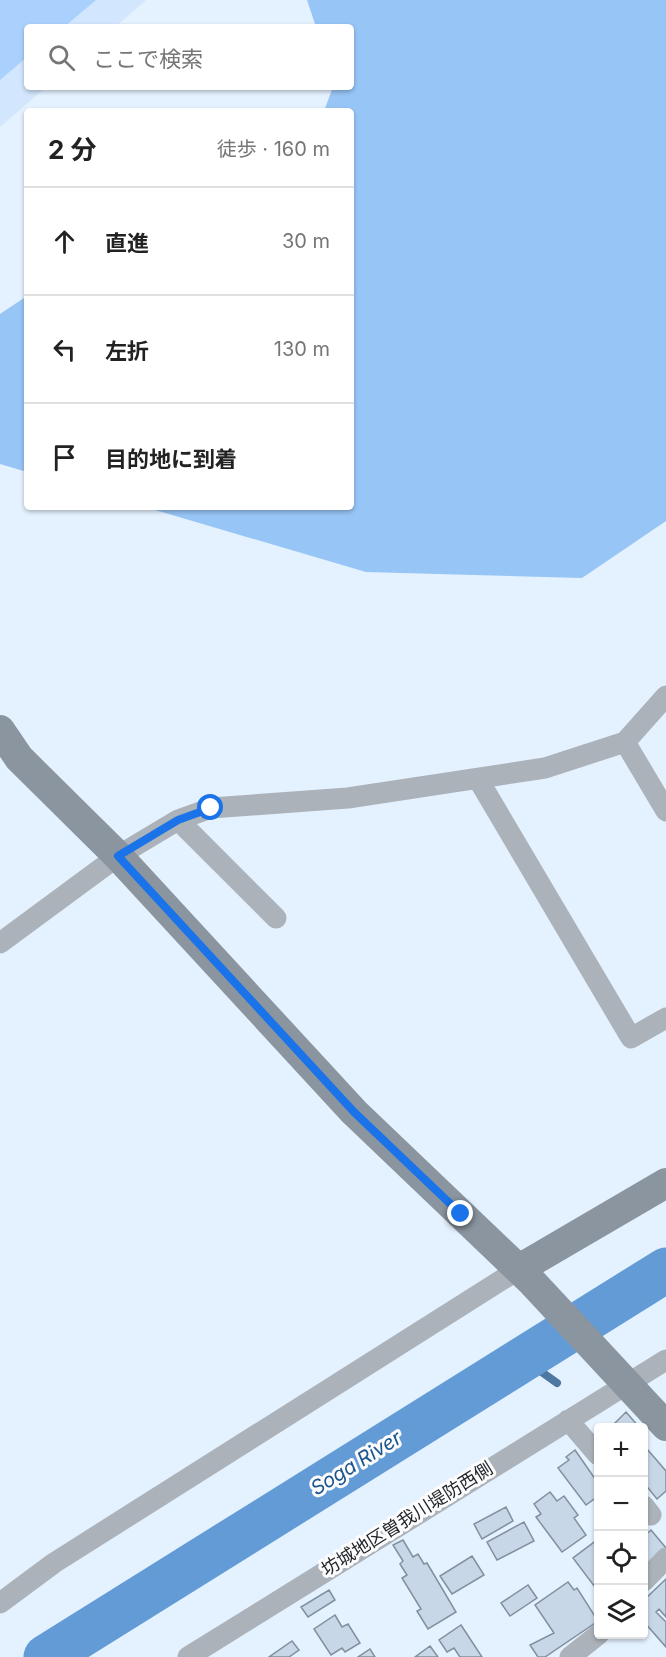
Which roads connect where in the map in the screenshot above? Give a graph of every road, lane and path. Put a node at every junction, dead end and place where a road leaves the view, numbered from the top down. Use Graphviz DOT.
graph roads {
  1 [pos="666,696"];
  2 [pos="0,730"];
  3 [pos="625,742"];
  4 [pos="478,779"];
  5 [pos="666,811"];
  6 [pos="178,820"];
  7 [pos="118,856"];
  8 [pos="276,918"];
  9 [pos="0,943"];
  10 [pos="666,1018"];
  11 [pos="666,1183"];
  12 [pos="525,1276"];
  13 [pos="666,1360"];
  14 [pos="623,1379"];
  15 [pos="568,1420"];
  16 [pos="666,1425"];
  17 [pos="594,1450"];
  18 [pos="666,1558"];
  19 [pos="648,1577"];
  20 [pos="0,1603"];
  21 [pos="594,1638"];
  22 [pos="188,1657"];
  23 [pos="570,1657"];
  1 -- 3 [label="street"];
  2 -- 7 [label="street"];
  3 -- 4 [label="street"];
  3 -- 5 [label="street"];
  4 -- 6 [label="street"];
  4 -- 10 [label="street"];
  6 -- 7 [label="street"];
  6 -- 8 [label="street"];
  7 -- 9 [label="street"];
  7 -- 12 [label="street"];
  11 -- 12 [label="street"];
  12 -- 14 [label="street"];
  12 -- 20 [label="street"];
  13 -- 14 [label="street, 坊城地区曽我川堤防西側"];
  14 -- 15 [label="street, 坊城地区曽我川堤防西側"];
  14 -- 16 [label="street"];
  15 -- 17 [label="street"];
  15 -- 22 [label="street, 坊城地区曽我川堤防西側"];
  18 -- 19 [label="street"];
  21 -- 23 [label="street"];
}
